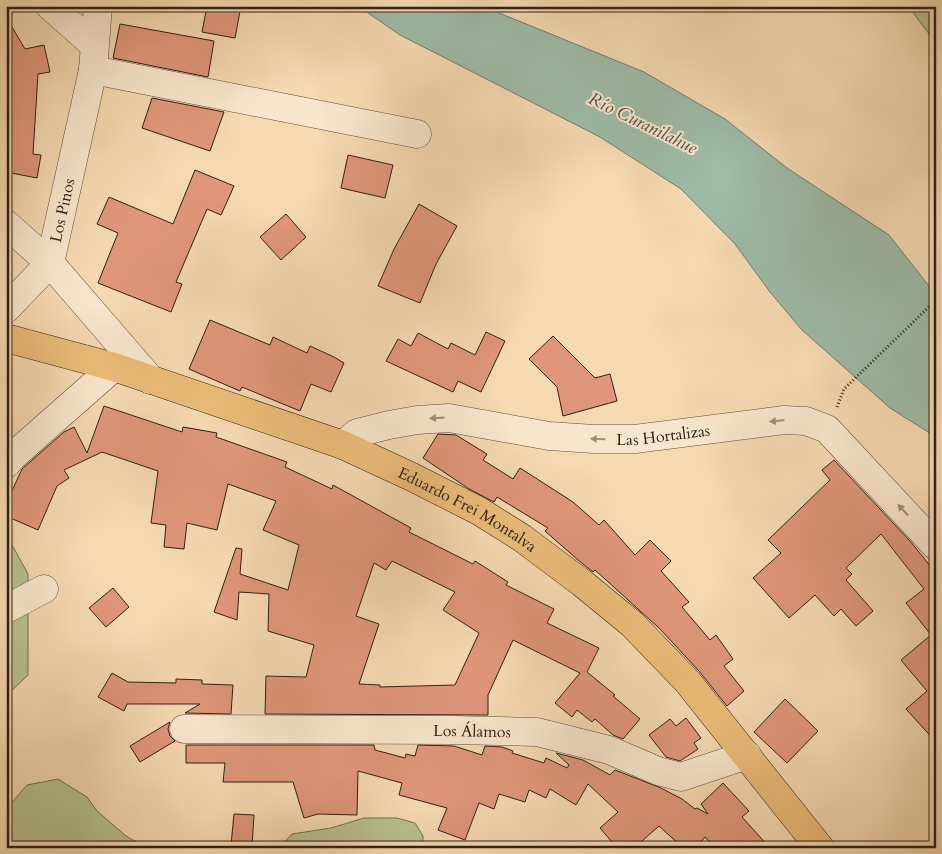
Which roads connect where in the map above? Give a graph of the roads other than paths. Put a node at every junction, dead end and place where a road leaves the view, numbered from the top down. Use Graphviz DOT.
graph roads {
  1 [pos="50,6"];
  2 [pos="98,6"];
  3 [pos="94,58"];
  4 [pos="417,134"];
  5 [pos="6,224"];
  6 [pos="50,263"];
  7 [pos="6,309"];
  8 [pos="6,338"];
  9 [pos="114,367"];
  10 [pos="151,380"];
  11 [pos="343,445"];
  12 [pos="6,464"];
  13 [pos="936,546"];
  14 [pos="44,589"];
  15 [pos="6,609"];
  16 [pos="184,729"];
  17 [pos="747,755"];
  18 [pos="820,848"];
  1 -- 3 [label="street"];
  2 -- 3 [label="street, Los Pinos"];
  3 -- 4 [label="street"];
  3 -- 6 [label="street, Los Pinos"];
  5 -- 6 [label="street"];
  6 -- 7 [label="street"];
  6 -- 10 [label="street, Los Pinos"];
  8 -- 9 [label="main road, Eduardo Frei Montalva"];
  9 -- 10 [label="main road, Eduardo Frei Montalva"];
  9 -- 12 [label="street"];
  10 -- 11 [label="main road, Eduardo Frei Montalva"];
  13 -- 11 [label="street, Las Hortalizas, one-way"];
  11 -- 17 [label="main road, Eduardo Frei Montalva"];
  14 -- 15 [label="street"];
  16 -- 17 [label="street, Los Álamos"];
  17 -- 18 [label="main road, Eduardo Frei Montalva"];
}
